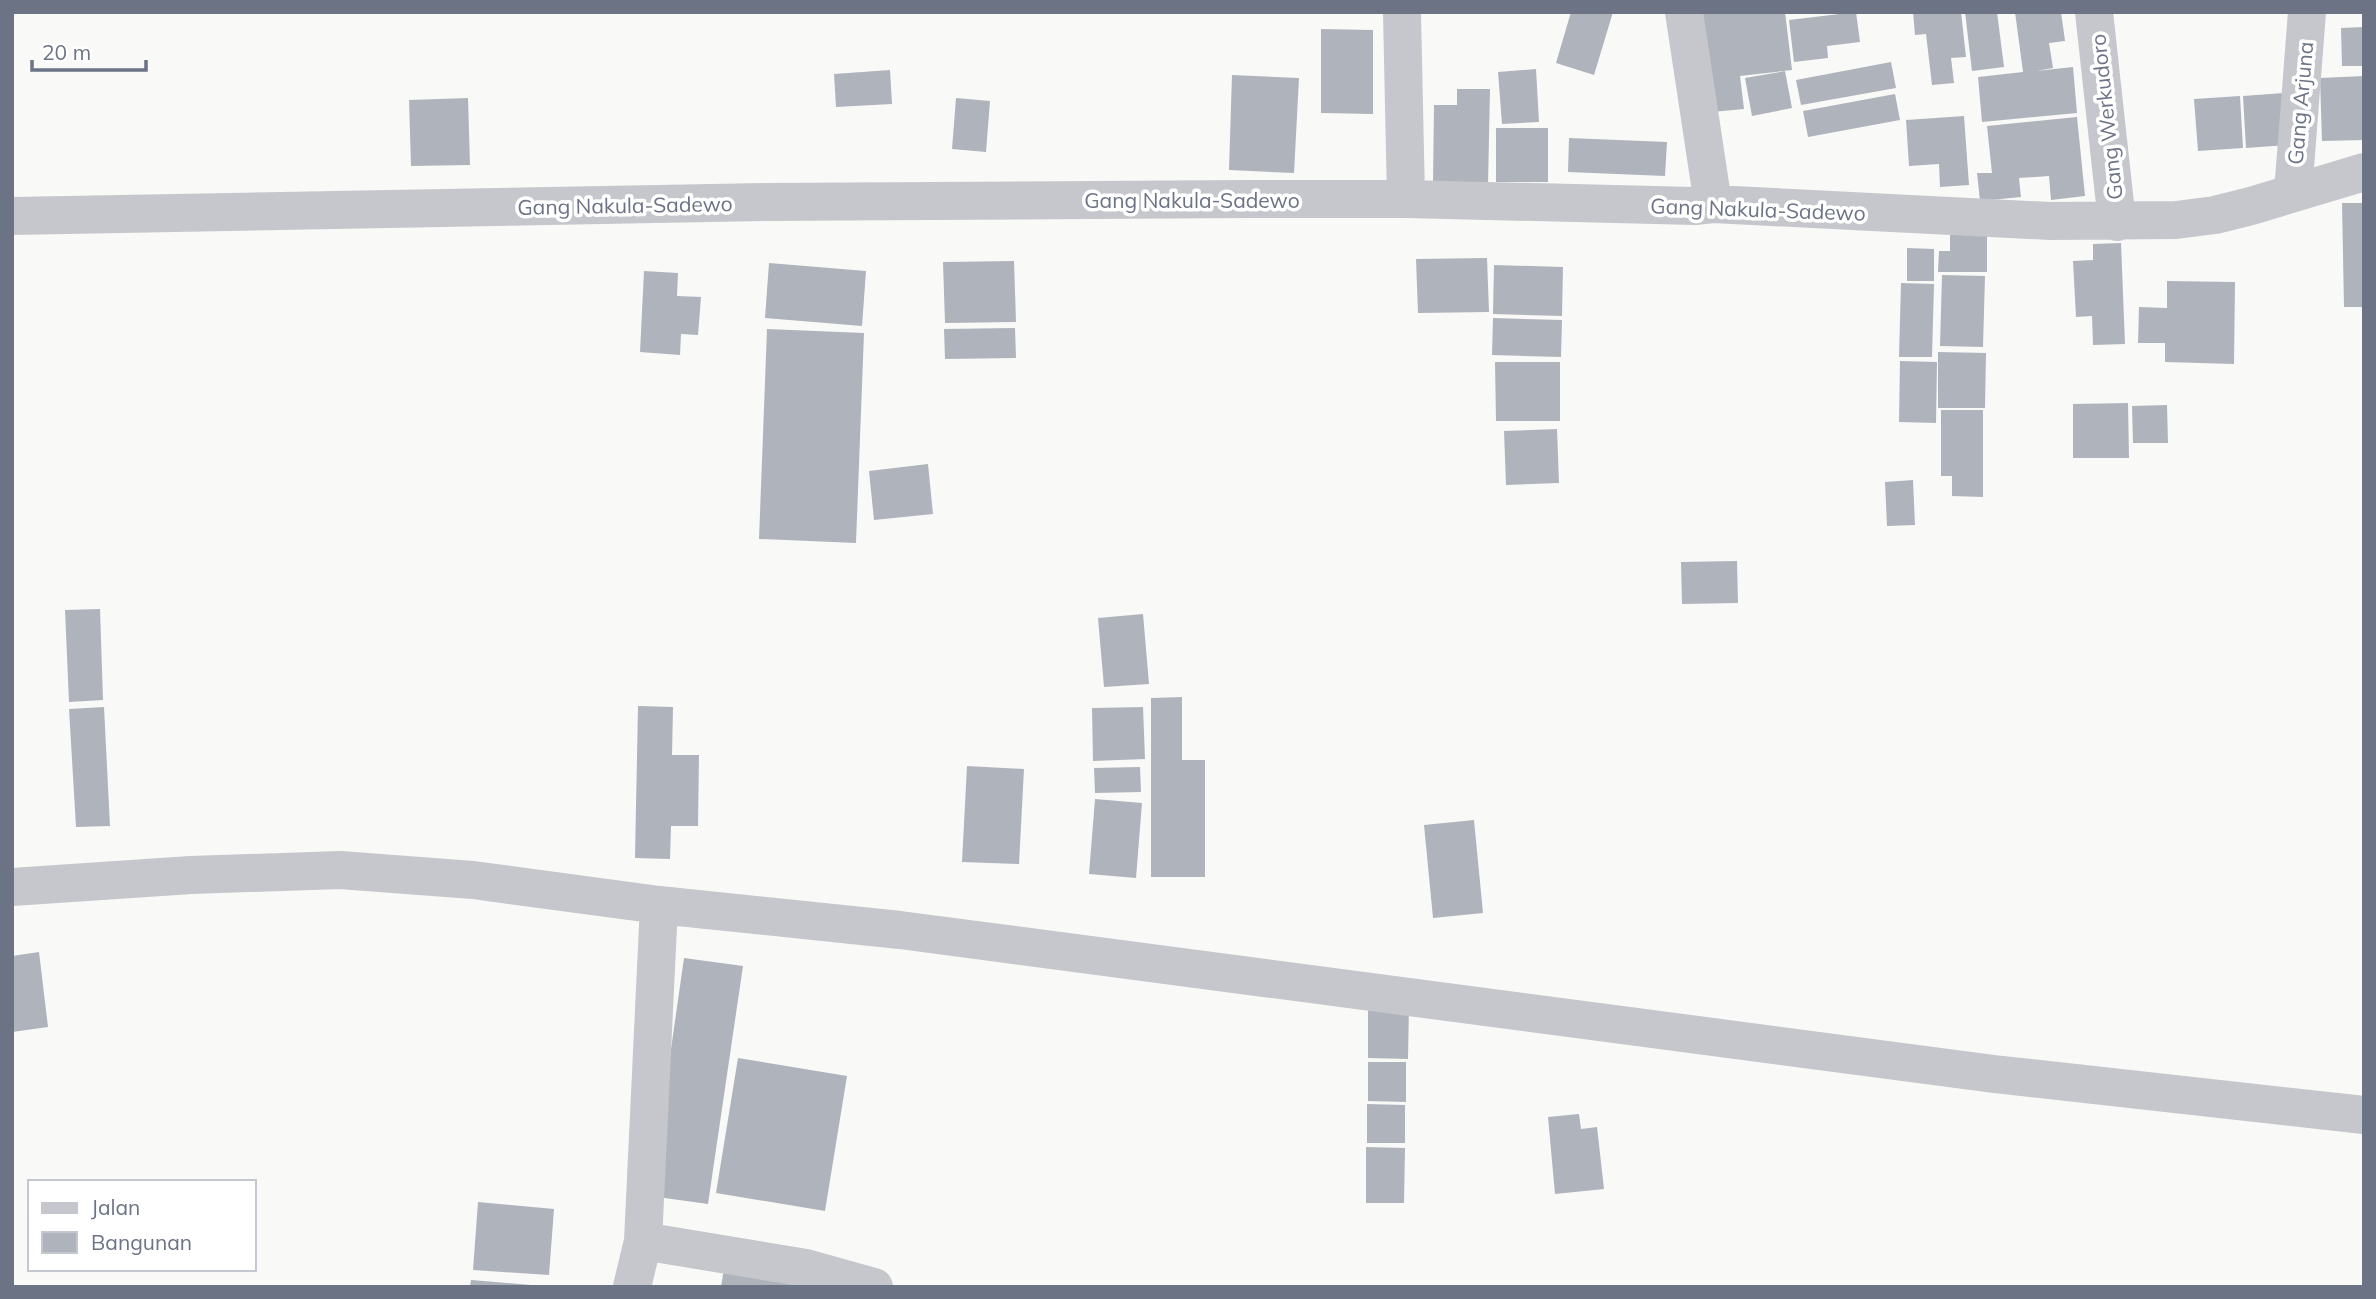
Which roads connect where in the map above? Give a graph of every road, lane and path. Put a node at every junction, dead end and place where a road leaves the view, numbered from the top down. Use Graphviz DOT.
graph roads {
  1 [pos="1402,12"];
  2 [pos="1684,12"];
  3 [pos="2094,12"];
  4 [pos="2307,12"];
  5 [pos="2364,172"];
  6 [pos="2293,193"];
  7 [pos="1406,199"];
  8 [pos="1713,204"];
  9 [pos="12,216"];
  10 [pos="2117,222"];
  11 [pos="12,887"];
  12 [pos="659,905"];
  13 [pos="2364,1115"];
  14 [pos="643,1241"];
  15 [pos="632,1287"];
  16 [pos="874,1287"];
  1 -- 7 [label="street"];
  2 -- 8 [label="street"];
  3 -- 10 [label="street, Gang Werkudoro"];
  4 -- 6 [label="street, Gang Arjuna"];
  5 -- 6 [label="street, Gang Nakula-Sadewo"];
  6 -- 10 [label="street, Gang Nakula-Sadewo"];
  7 -- 8 [label="street, Gang Nakula-Sadewo"];
  7 -- 9 [label="street, Gang Nakula-Sadewo"];
  8 -- 10 [label="street, Gang Nakula-Sadewo"];
  11 -- 12 [label="street"];
  12 -- 13 [label="street"];
  12 -- 14 [label="street"];
  14 -- 15 [label="street"];
  14 -- 16 [label="street"];
}
